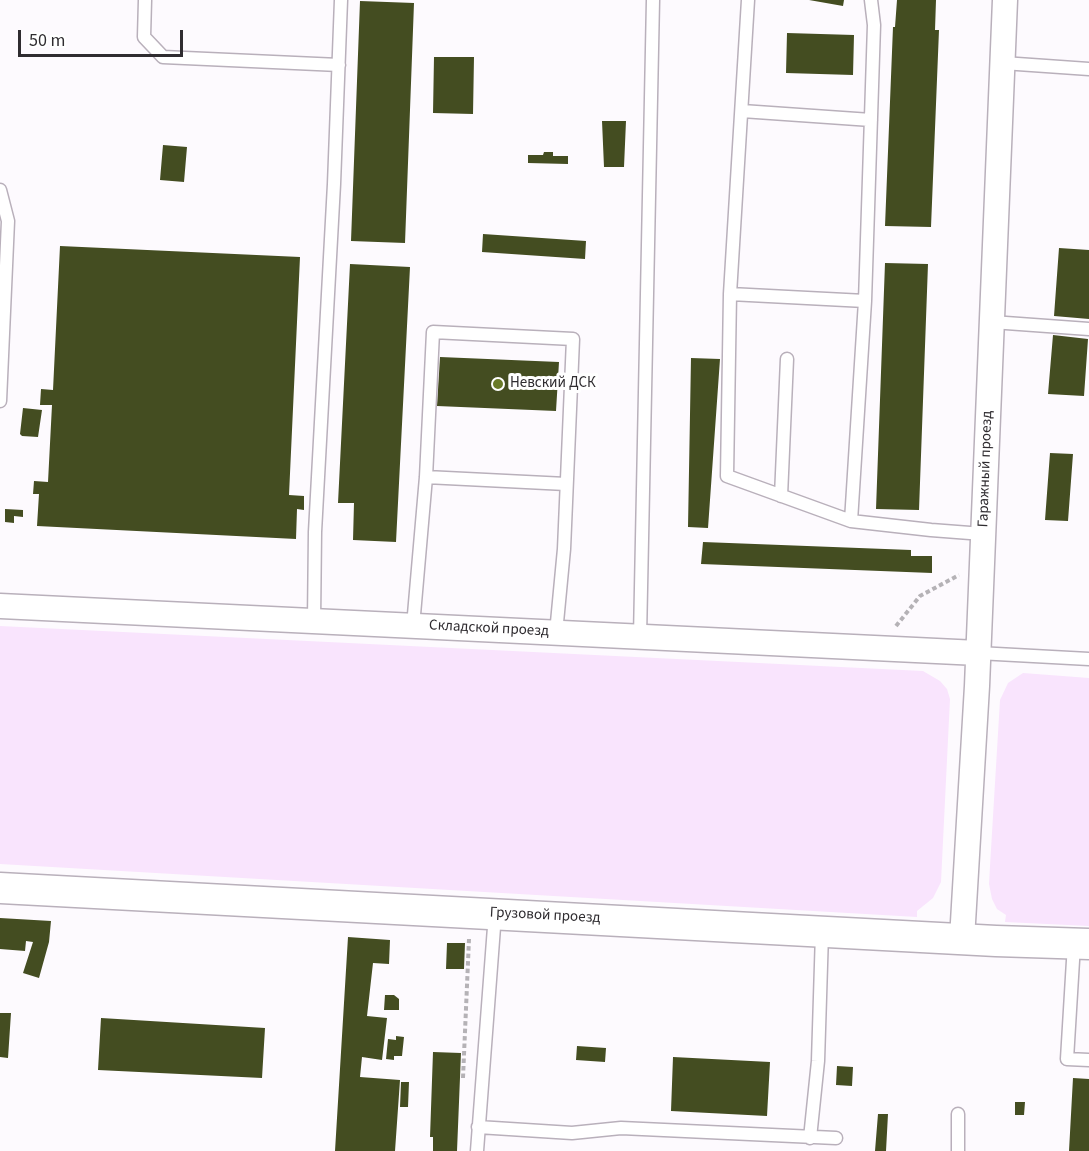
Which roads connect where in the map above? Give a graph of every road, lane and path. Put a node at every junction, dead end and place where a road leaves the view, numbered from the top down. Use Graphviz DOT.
graph roads {
  1 [pos="145,0"];
  2 [pos="341,0"];
  3 [pos="653,0"];
  4 [pos="748,0"];
  5 [pos="870,0"];
  6 [pos="1005,0"];
  7 [pos="1003,63"];
  8 [pos="339,65"];
  9 [pos="1089,69"];
  10 [pos="742,111"];
  11 [pos="871,120"];
  12 [pos="0,190"];
  13 [pos="730,294"];
  14 [pos="865,302"];
  15 [pos="992,322"];
  16 [pos="1089,329"];
  17 [pos="787,359"];
  18 [pos="0,402"];
  19 [pos="426,477"];
  20 [pos="566,484"];
  21 [pos="781,496"];
  22 [pos="851,521"];
  23 [pos="983,534"];
  24 [pos="960,575"];
  25 [pos="0,606"];
  26 [pos="314,621"];
  27 [pos="413,626"];
  28 [pos="894,627"];
  29 [pos="556,633"];
  30 [pos="640,637"];
  31 [pos="978,653"];
  32 [pos="1089,659"];
  33 [pos="0,888"];
  34 [pos="495,913"];
  35 [pos="822,932"];
  36 [pos="468,936"];
  37 [pos="962,939"];
  38 [pos="1082,943"];
  39 [pos="1089,1060"];
  40 [pos="463,1082"];
  41 [pos="958,1114"];
  42 [pos="478,1127"];
  43 [pos="810,1138"];
  44 [pos="836,1138"];
  45 [pos="477,1151"];
  46 [pos="958,1151"];
  1 -- 8 [label="lane"];
  2 -- 8 [label="lane"];
  3 -- 30 [label="lane"];
  4 -- 10 [label="lane"];
  5 -- 11 [label="lane"];
  6 -- 7 [label="street, Гаражный проезд"];
  7 -- 9 [label="lane"];
  7 -- 15 [label="street, Гаражный проезд"];
  8 -- 26 [label="lane"];
  10 -- 11 [label="lane"];
  10 -- 13 [label="lane"];
  11 -- 14 [label="lane"];
  12 -- 18 [label="lane"];
  13 -- 14 [label="lane"];
  13 -- 21 [label="lane"];
  14 -- 22 [label="lane"];
  15 -- 16 [label="lane"];
  15 -- 23 [label="street, Гаражный проезд"];
  17 -- 21 [label="lane"];
  19 -- 20 [label="lane"];
  19 -- 20 [label="lane"];
  19 -- 27 [label="lane"];
  20 -- 29 [label="lane"];
  21 -- 22 [label="lane"];
  22 -- 23 [label="lane"];
  23 -- 31 [label="street, Гаражный проезд"];
  24 -- 28 [label="path"];
  25 -- 26 [label="street, Складской проезд"];
  26 -- 27 [label="street, Складской проезд"];
  27 -- 29 [label="street, Складской проезд"];
  29 -- 30 [label="street, Складской проезд"];
  30 -- 31 [label="street, Складской проезд"];
  31 -- 32 [label="lane"];
  31 -- 37 [label="street, Гаражный проезд"];
  33 -- 34 [label="street, Грузовой проезд"];
  34 -- 35 [label="street, Грузовой проезд"];
  34 -- 42 [label="lane"];
  35 -- 37 [label="street, Грузовой проезд"];
  35 -- 43 [label="lane"];
  36 -- 40 [label="path"];
  37 -- 38 [label="street, Грузовой проезд"];
  38 -- 39 [label="lane"];
  41 -- 46 [label="lane"];
  42 -- 43 [label="lane"];
  42 -- 45 [label="lane"];
  43 -- 44 [label="lane"];
}
